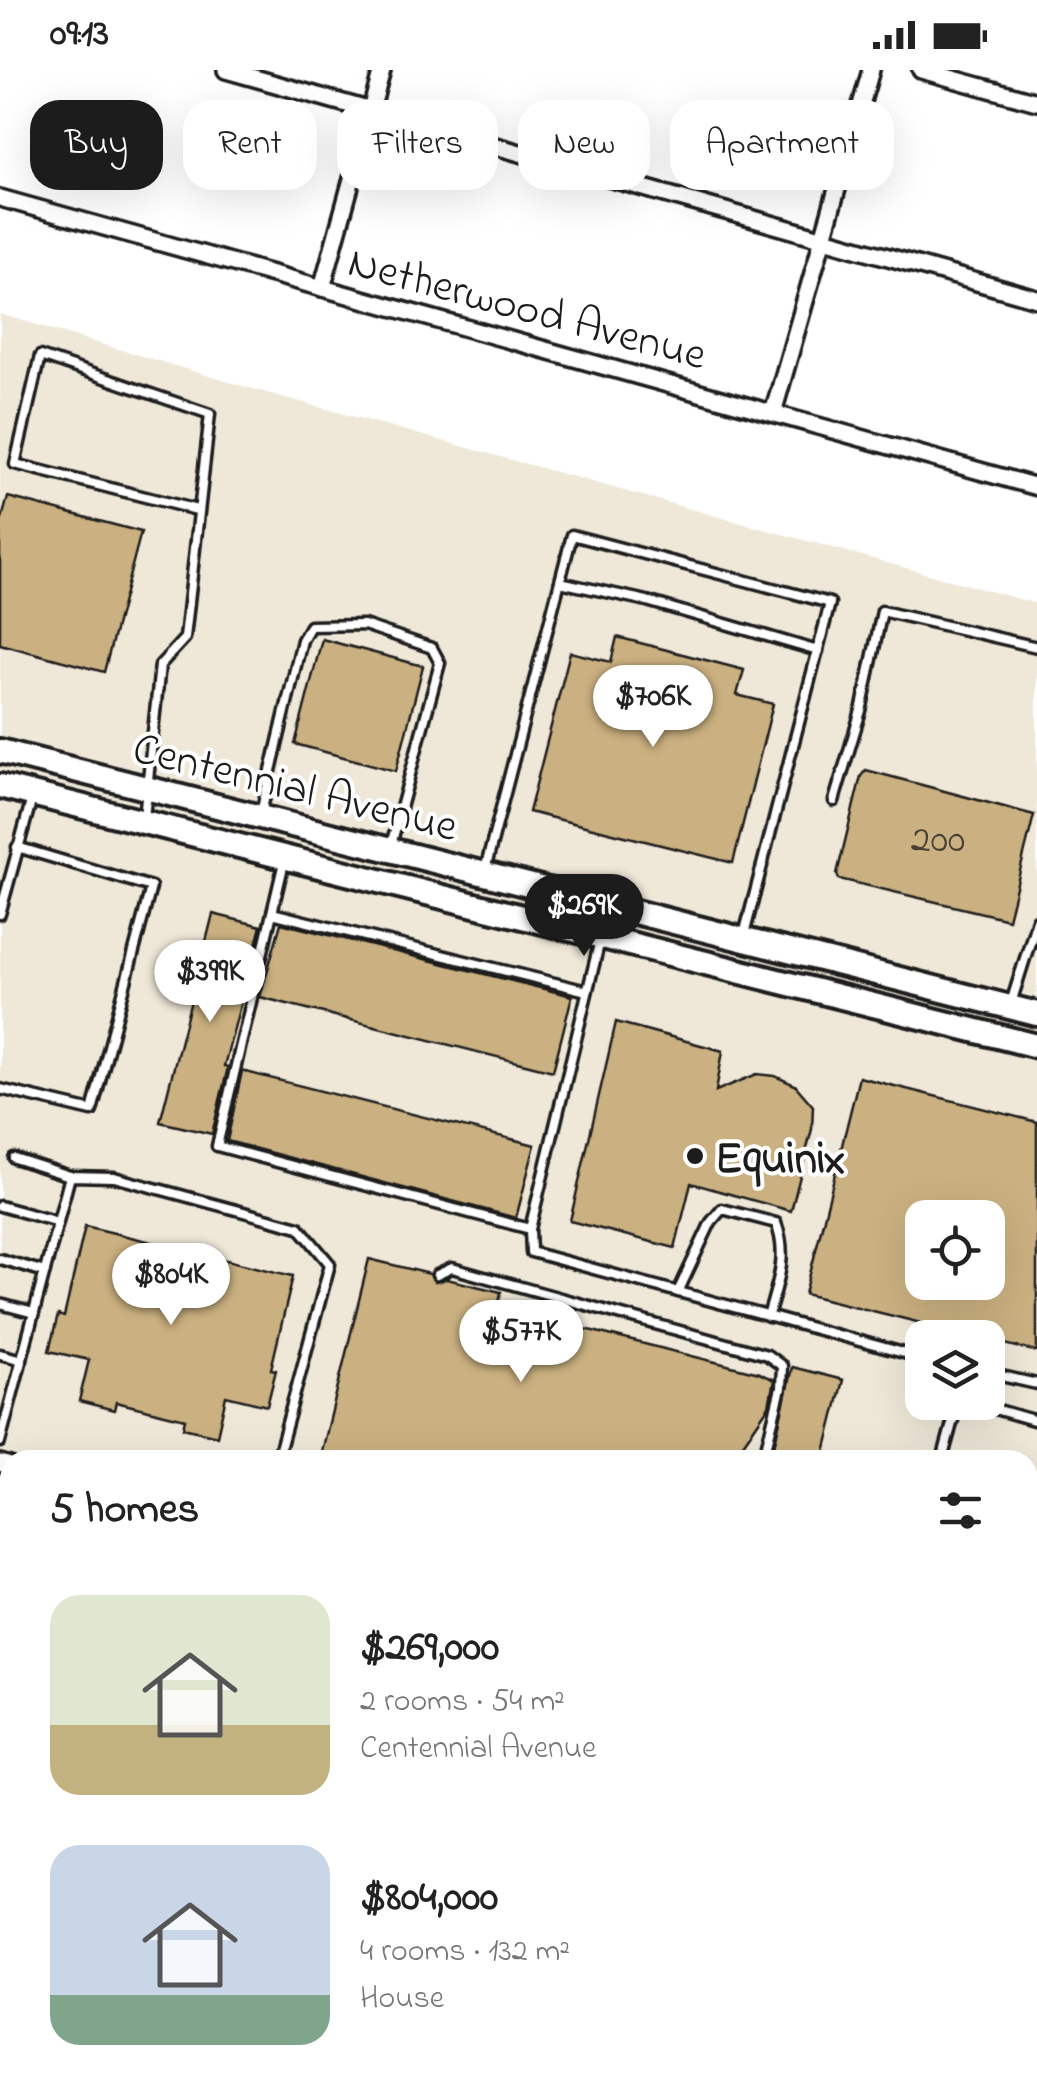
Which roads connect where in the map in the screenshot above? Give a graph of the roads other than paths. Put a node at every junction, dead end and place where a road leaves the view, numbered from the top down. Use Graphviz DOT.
graph roads {
  1 [pos="226,70"];
  2 [pos="382,70"];
  3 [pos="871,70"];
  4 [pos="921,70"];
  5 [pos="374,100"];
  6 [pos="337,101"];
  7 [pos="1037,102"];
  8 [pos="498,147"];
  9 [pos="349,190"];
  10 [pos="0,198"];
  11 [pos="823,238"];
  12 [pos="322,288"];
  13 [pos="1037,299"];
  14 [pos="773,413"];
  15 [pos="1037,487"];
  16 [pos="197,510"];
  17 [pos="560,582"];
  18 [pos="1037,647"];
  19 [pos="818,651"];
  20 [pos="0,751"];
  21 [pos="0,786"];
  22 [pos="149,789"];
  23 [pos="33,794"];
  24 [pos="834,802"];
  25 [pos="260,817"];
  26 [pos="143,822"];
  27 [pos="17,847"];
  28 [pos="390,850"];
  29 [pos="286,857"];
  30 [pos="484,874"];
  31 [pos="272,912"];
  32 [pos="0,914"];
  33 [pos="1037,920"];
  34 [pos="601,936"];
  35 [pos="742,939"];
  36 [pos="587,992"];
  37 [pos="1010,1007"];
  38 [pos="1037,1014"];
  39 [pos="1037,1046"];
  40 [pos="0,1089"];
  41 [pos="14,1158"];
  42 [pos="70,1176"];
  43 [pos="0,1206"];
  44 [pos="58,1222"];
  45 [pos="530,1230"];
  46 [pos="0,1259"];
  47 [pos="44,1272"];
  48 [pos="438,1276"];
  49 [pos="678,1292"];
  50 [pos="0,1304"];
  51 [pos="34,1313"];
  52 [pos="768,1316"];
  53 [pos="905,1353"];
  54 [pos="0,1354"];
  55 [pos="22,1360"];
  56 [pos="1005,1376"];
  57 [pos="1037,1384"];
  58 [pos="1005,1412"];
  59 [pos="953,1420"];
  60 [pos="1037,1421"];
  61 [pos="0,1442"];
  62 [pos="280,1450"];
  63 [pos="765,1450"];
  64 [pos="945,1450"];
  1 -- 6 [label="street"];
  2 -- 5 [label="street"];
  3 -- 11 [label="street"];
  4 -- 7 [label="street"];
  8 -- 11 [label="street"];
  9 -- 12 [label="street"];
  10 -- 12 [label="street, Netherwood Avenue"];
  11 -- 13 [label="street"];
  11 -- 14 [label="street"];
  12 -- 14 [label="street, Netherwood Avenue"];
  14 -- 15 [label="street, Netherwood Avenue"];
  16 -- 16 [label="lane"];
  16 -- 22 [label="lane"];
  17 -- 19 [label="lane"];
  17 -- 19 [label="lane"];
  17 -- 30 [label="lane"];
  18 -- 24 [label="lane"];
  19 -- 35 [label="lane"];
  20 -- 22 [label="main road, Centennial Avenue"];
  21 -- 23 [label="main road, Centennial Avenue"];
  22 -- 25 [label="main road, Centennial Avenue"];
  22 -- 26 [label="lane"];
  23 -- 26 [label="main road, Centennial Avenue"];
  23 -- 27 [label="lane"];
  25 -- 28 [label="main road, Centennial Avenue"];
  25 -- 28 [label="lane"];
  26 -- 29 [label="main road, Centennial Avenue"];
  27 -- 32 [label="lane"];
  27 -- 40 [label="lane"];
  28 -- 30 [label="main road, Centennial Avenue"];
  29 -- 31 [label="lane"];
  29 -- 34 [label="main road, Centennial Avenue"];
  30 -- 35 [label="main road, Centennial Avenue"];
  31 -- 36 [label="lane"];
  31 -- 45 [label="lane"];
  33 -- 37 [label="lane"];
  34 -- 36 [label="lane"];
  34 -- 39 [label="main road, Centennial Avenue"];
  35 -- 37 [label="main road, Centennial Avenue"];
  36 -- 45 [label="lane"];
  37 -- 38 [label="main road, Centennial Avenue"];
  41 -- 42 [label="lane"];
  42 -- 44 [label="lane"];
  42 -- 62 [label="lane"];
  43 -- 44 [label="lane"];
  44 -- 47 [label="lane"];
  45 -- 49 [label="lane"];
  46 -- 47 [label="lane"];
  47 -- 51 [label="lane"];
  48 -- 63 [label="lane"];
  49 -- 52 [label="lane"];
  49 -- 52 [label="lane"];
  50 -- 51 [label="lane"];
  51 -- 55 [label="lane"];
  52 -- 53 [label="lane"];
  54 -- 55 [label="lane"];
  55 -- 61 [label="lane"];
  56 -- 57 [label="lane"];
  58 -- 60 [label="lane"];
  59 -- 64 [label="lane"];
}
